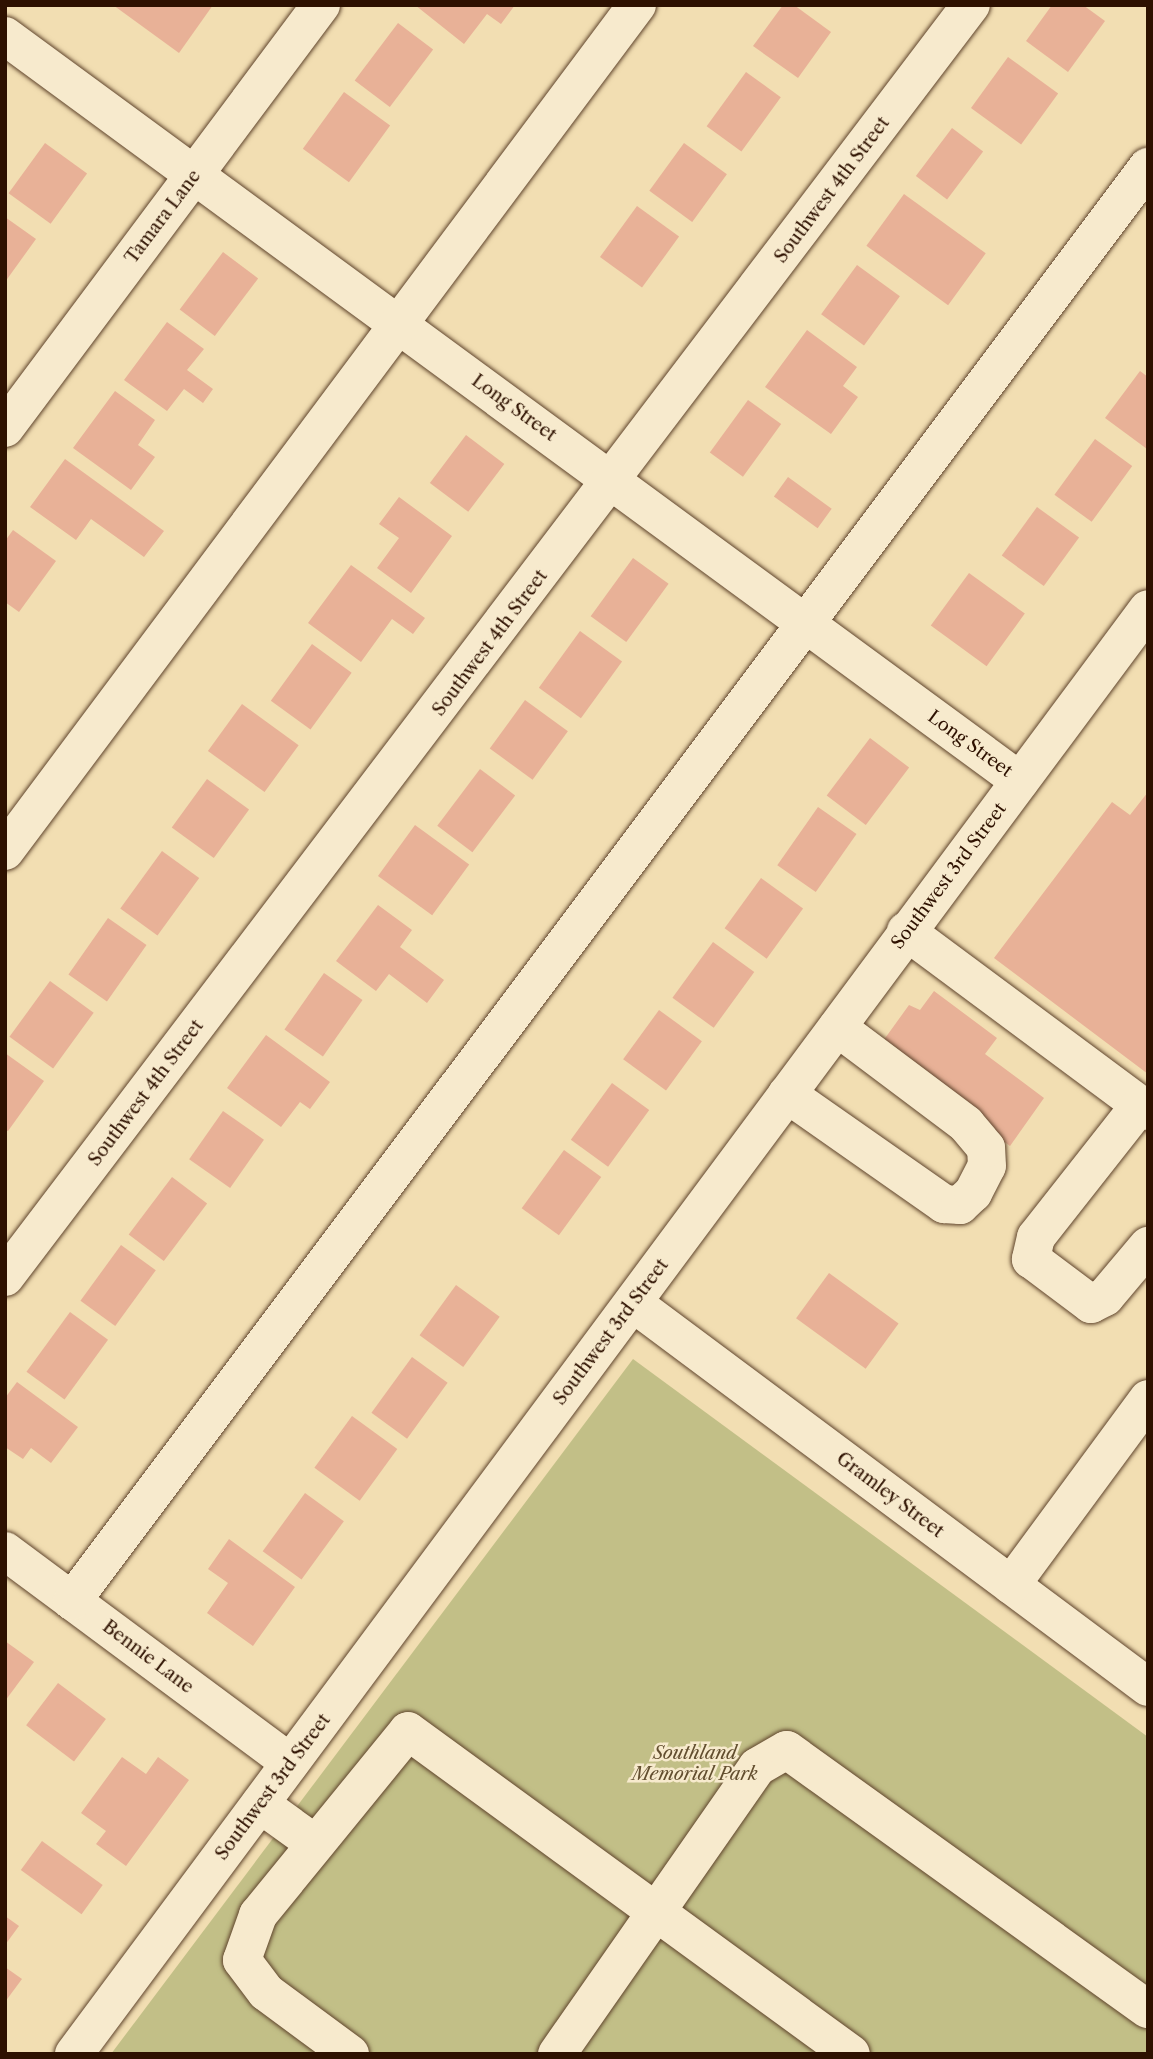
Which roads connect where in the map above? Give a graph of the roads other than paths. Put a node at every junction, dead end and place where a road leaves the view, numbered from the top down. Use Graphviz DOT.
graph roads {
  1 [pos="15,5"];
  2 [pos="321,5"];
  3 [pos="637,5"];
  4 [pos="971,5"];
  5 [pos="5,18"];
  6 [pos="5,36"];
  7 [pos="1148,167"];
  8 [pos="194,174"];
  9 [pos="400,324"];
  10 [pos="5,428"];
  11 [pos="614,481"];
  12 [pos="1146,616"];
  13 [pos="806,623"];
  14 [pos="1020,781"];
  15 [pos="5,851"];
  16 [pos="906,931"];
  17 [pos="836,1027"];
  18 [pos="787,1094"];
  19 [pos="1144,1108"];
  20 [pos="1148,1246"];
  21 [pos="5,1277"];
  22 [pos="633,1303"];
  23 [pos="1148,1399"];
  24 [pos="5,1551"];
  25 [pos="1011,1585"];
  26 [pos="72,1601"];
  27 [pos="1148,1687"];
  28 [pos="290,1763"];
  29 [pos="260,1804"];
  30 [pos="314,1843"];
  31 [pos="657,1912"];
  32 [pos="1148,2009"];
  33 [pos="74,2054"];
  34 [pos="349,2054"];
  35 [pos="557,2054"];
  36 [pos="851,2054"];
  1 -- 5 [label="street"];
  2 -- 8 [label="street, Tamara Lane"];
  3 -- 9 [label="street"];
  4 -- 11 [label="street, Southwest 4th Street"];
  6 -- 8 [label="street, Long Street"];
  7 -- 13 [label="street"];
  8 -- 9 [label="street, Long Street"];
  8 -- 10 [label="street, Tamara Lane"];
  9 -- 11 [label="street, Long Street"];
  9 -- 15 [label="street"];
  11 -- 13 [label="street, Long Street"];
  11 -- 21 [label="street, Southwest 4th Street"];
  12 -- 14 [label="street, Southwest 3rd Street"];
  13 -- 14 [label="street, Long Street"];
  13 -- 26 [label="street"];
  14 -- 16 [label="street, Southwest 3rd Street"];
  16 -- 17 [label="street, Southwest 3rd Street"];
  16 -- 19 [label="street"];
  17 -- 18 [label="street, Southwest 3rd Street"];
  17 -- 18 [label="street"];
  18 -- 22 [label="street, Southwest 3rd Street"];
  19 -- 20 [label="street"];
  22 -- 25 [label="street, Gramley Street"];
  22 -- 28 [label="street, Southwest 3rd Street"];
  23 -- 25 [label="street"];
  24 -- 26 [label="street, Bennie Lane"];
  25 -- 27 [label="street, Gramley Street"];
  26 -- 28 [label="street, Bennie Lane"];
  28 -- 29 [label="street, Southwest 3rd Street"];
  29 -- 30 [label="street"];
  29 -- 33 [label="street, Southwest 3rd Street"];
  30 -- 31 [label="street"];
  30 -- 34 [label="street"];
  31 -- 32 [label="street"];
  31 -- 35 [label="street"];
  31 -- 36 [label="street"];
}
